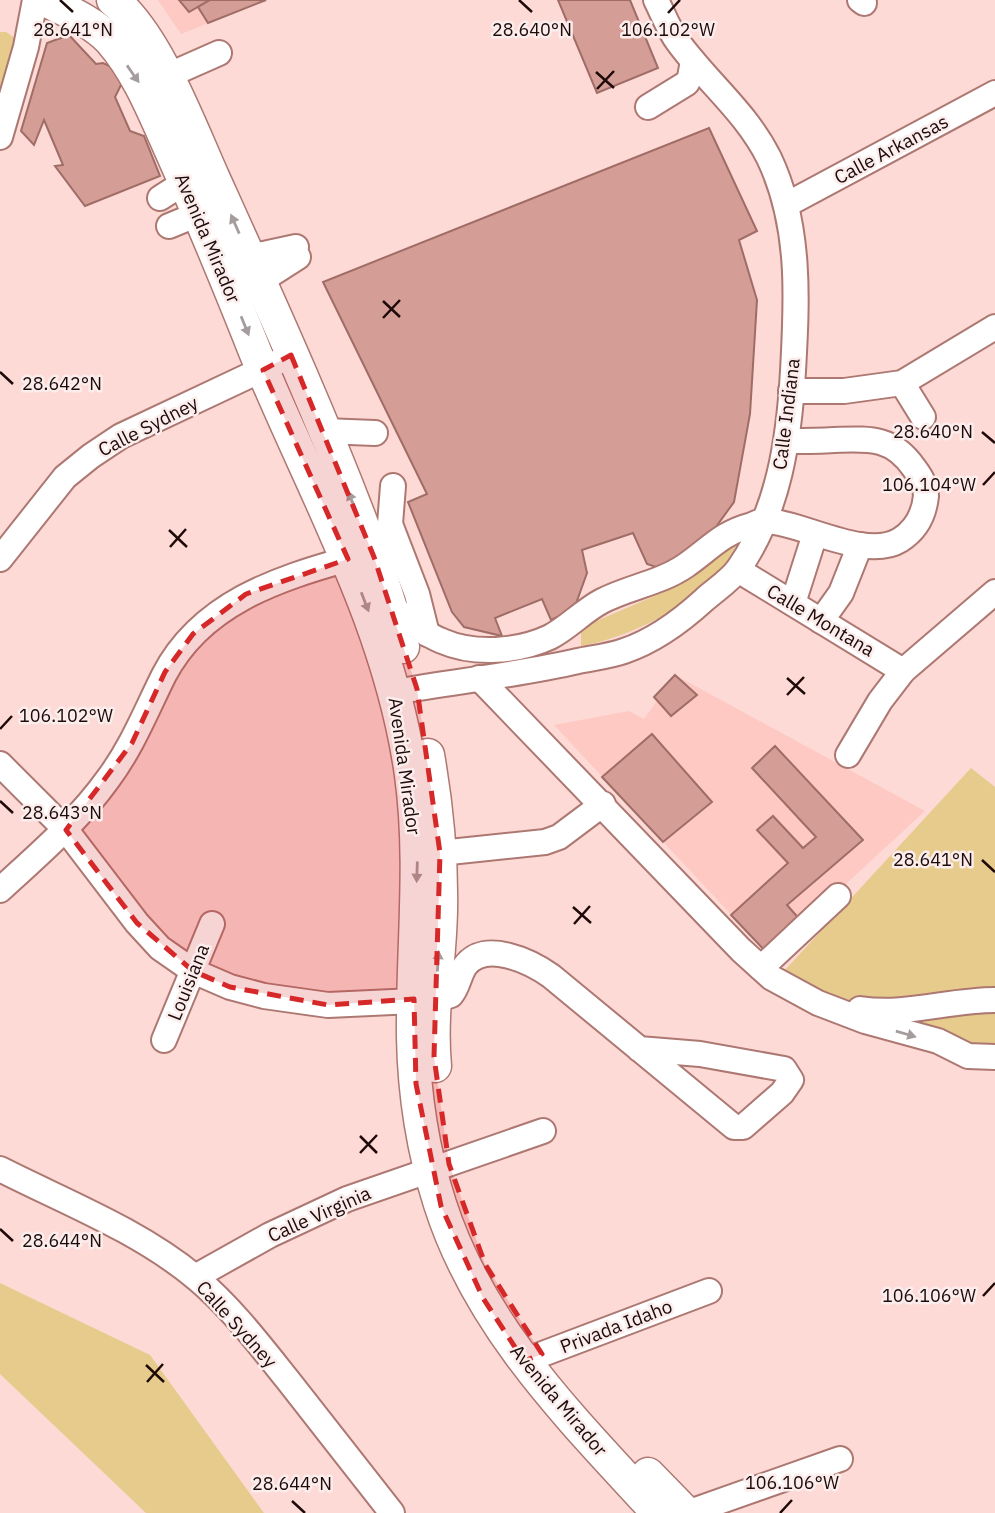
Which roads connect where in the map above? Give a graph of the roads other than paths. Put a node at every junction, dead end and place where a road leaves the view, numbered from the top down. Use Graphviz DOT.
graph roads {
  1 [pos="35,0"];
  2 [pos="45,0"];
  3 [pos="113,0"];
  4 [pos="656,0"];
  5 [pos="219,53"];
  6 [pos="693,61"];
  7 [pos="167,76"];
  8 [pos="711,81"];
  9 [pos="995,93"];
  10 [pos="0,137"];
  11 [pos="786,205"];
  12 [pos="201,219"];
  13 [pos="169,226"];
  14 [pos="297,252"];
  15 [pos="254,270"];
  16 [pos="995,327"];
  17 [pos="291,355"];
  18 [pos="262,370"];
  19 [pos="902,383"];
  20 [pos="792,391"];
  21 [pos="923,417"];
  22 [pos="324,431"];
  23 [pos="375,432"];
  24 [pos="787,441"];
  25 [pos="393,486"];
  26 [pos="765,521"];
  27 [pos="390,523"];
  28 [pos="815,534"];
  29 [pos="860,545"];
  30 [pos="361,558"];
  31 [pos="0,559"];
  32 [pos="738,570"];
  33 [pos="995,592"];
  34 [pos="793,603"];
  35 [pos="390,605"];
  36 [pos="821,621"];
  37 [pos="427,634"];
  38 [pos="528,645"];
  39 [pos="540,670"];
  40 [pos="903,671"];
  41 [pos="479,678"];
  42 [pos="406,690"];
  43 [pos="848,755"];
  44 [pos="0,764"];
  45 [pos="603,804"];
  46 [pos="66,830"];
  47 [pos="440,853"];
  48 [pos="0,890"];
  49 [pos="838,896"];
  50 [pos="212,924"];
  51 [pos="761,968"];
  52 [pos="193,971"];
  53 [pos="425,1000"];
  54 [pos="995,1000"];
  55 [pos="818,1003"];
  56 [pos="164,1041"];
  57 [pos="639,1049"];
  58 [pos="995,1057"];
  59 [pos="543,1131"];
  60 [pos="440,1167"];
  61 [pos="0,1169"];
  62 [pos="195,1277"];
  63 [pos="709,1291"];
  64 [pos="533,1357"];
  65 [pos="839,1459"];
  66 [pos="392,1513"];
  67 [pos="658,1513"];
  68 [pos="687,1513"];
  1 -- 10 [label="street"];
  2 -- 12 [label="main road, Avenida Mirador, one-way"];
  3 -- 7 [label="main road, Avenida Mirador"];
  4 -- 6 [label="street, Calle Indiana"];
  5 -- 7 [label="street"];
  6 -- 8 [label="street, Calle Indiana"];
  6 -- 8 [label="street"];
  15 -- 7 [label="main road, Avenida Mirador, one-way"];
  8 -- 11 [label="street, Calle Indiana"];
  9 -- 11 [label="street, Calle Arkansas"];
  11 -- 20 [label="street, Calle Indiana"];
  12 -- 13 [label="street"];
  12 -- 18 [label="main road, Avenida Mirador, one-way"];
  14 -- 15 [label="street"];
  15 -- 17 [label="main road, Avenida Mirador"];
  16 -- 19 [label="street"];
  17 -- 18 [label="street, Calle Sydney"];
  17 -- 22 [label="main road, Avenida Mirador"];
  18 -- 30 [label="main road, Avenida Mirador"];
  18 -- 31 [label="street, Calle Sydney"];
  19 -- 20 [label="street"];
  19 -- 21 [label="street"];
  20 -- 24 [label="street, Calle Indiana"];
  22 -- 23 [label="street"];
  30 -- 22 [label="main road, Avenida Mirador, one-way"];
  24 -- 26 [label="street, Calle Indiana"];
  24 -- 29 [label="street"];
  25 -- 27 [label="street"];
  26 -- 28 [label="street"];
  26 -- 32 [label="street, Calle Indiana"];
  26 -- 38 [label="street"];
  27 -- 30 [label="street"];
  27 -- 37 [label="street"];
  28 -- 29 [label="street"];
  28 -- 34 [label="street"];
  29 -- 36 [label="street"];
  30 -- 35 [label="main road, Avenida Mirador"];
  30 -- 42 [label="main road, Avenida Mirador, one-way"];
  30 -- 46 [label="street"];
  32 -- 34 [label="street, Calle Montana"];
  32 -- 39 [label="street, Calle Indiana"];
  33 -- 40 [label="street"];
  34 -- 36 [label="street, Calle Montana"];
  35 -- 37 [label="street"];
  35 -- 42 [label="main road, Avenida Mirador"];
  36 -- 40 [label="street, Calle Montana"];
  37 -- 38 [label="street"];
  38 -- 39 [label="street"];
  39 -- 41 [label="street, Calle Indiana"];
  40 -- 43 [label="street"];
  41 -- 42 [label="street, Calle Indiana"];
  41 -- 45 [label="street"];
  42 -- 47 [label="main road, Avenida Mirador"];
  42 -- 53 [label="main road, Avenida Mirador, one-way"];
  44 -- 46 [label="street"];
  45 -- 47 [label="street"];
  45 -- 51 [label="street"];
  46 -- 48 [label="street"];
  46 -- 52 [label="street"];
  53 -- 47 [label="main road, Avenida Mirador, one-way"];
  49 -- 51 [label="street"];
  50 -- 52 [label="street, Louisiana"];
  51 -- 55 [label="street"];
  52 -- 53 [label="street"];
  52 -- 56 [label="street, Louisiana"];
  53 -- 57 [label="street"];
  53 -- 60 [label="main road, Avenida Mirador"];
  54 -- 55 [label="street"];
  55 -- 58 [label="street, one-way"];
  57 -- 57 [label="street"];
  59 -- 60 [label="street, Calle Virginia"];
  60 -- 62 [label="street, Calle Virginia"];
  60 -- 64 [label="main road, Avenida Mirador"];
  61 -- 62 [label="street, Calle Sydney"];
  62 -- 66 [label="street, Calle Sydney"];
  63 -- 64 [label="street, Privada Idaho"];
  64 -- 67 [label="main road, Avenida Mirador"];
  64 -- 68 [label="main road, Avenida Mirador"];
  65 -- 68 [label="street"];
}
